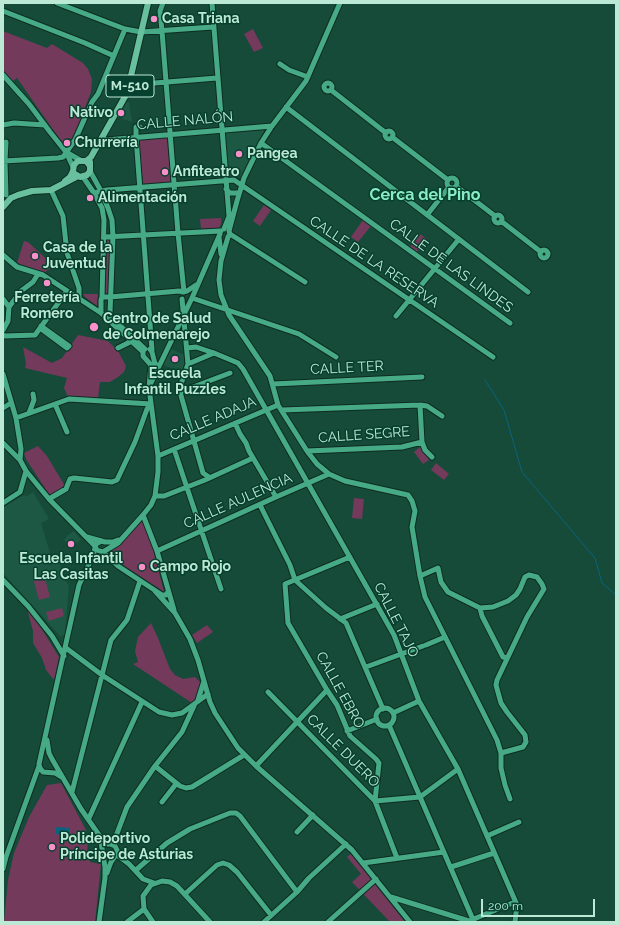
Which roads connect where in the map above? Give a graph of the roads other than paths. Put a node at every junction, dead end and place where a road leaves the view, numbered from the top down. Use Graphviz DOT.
graph roads {
  1 [pos="57,3"];
  2 [pos="212,3"];
  3 [pos="340,3"];
  4 [pos="148,4"];
  5 [pos="163,4"];
  6 [pos="3,11"];
  7 [pos="213,27"];
  8 [pos="125,29"];
  9 [pos="162,31"];
  10 [pos="141,32"];
  11 [pos="114,56"];
  12 [pos="280,64"];
  13 [pos="3,75"];
  14 [pos="308,77"];
  15 [pos="217,78"];
  16 [pos="105,79"];
  17 [pos="8,81"];
  18 [pos="166,82"];
  19 [pos="3,85"];
  20 [pos="130,85"];
  21 [pos="331,90"];
  22 [pos="286,107"];
  23 [pos="3,124"];
  24 [pos="45,125"];
  25 [pos="137,126"];
  26 [pos="272,126"];
  27 [pos="221,130"];
  28 [pos="170,134"];
  29 [pos="136,137"];
  30 [pos="102,138"];
  31 [pos="6,142"];
  32 [pos="261,143"];
  33 [pos="66,152"];
  34 [pos="4,161"];
  35 [pos="87,163"];
  36 [pos="73,169"];
  37 [pos="80,176"];
  38 [pos="244,178"];
  39 [pos="448,180"];
  40 [pos="225,181"];
  41 [pos="236,181"];
  42 [pos="174,185"];
  43 [pos="241,185"];
  44 [pos="60,186"];
  45 [pos="456,186"];
  46 [pos="140,188"];
  47 [pos="449,188"];
  48 [pos="226,189"];
  49 [pos="51,190"];
  50 [pos="101,191"];
  51 [pos="94,193"];
  52 [pos="239,193"];
  53 [pos="7,197"];
  54 [pos="237,201"];
  55 [pos="3,207"];
  56 [pos="427,215"];
  57 [pos="229,216"];
  58 [pos="178,233"];
  59 [pos="224,233"];
  60 [pos="144,235"];
  61 [pos="104,237"];
  62 [pos="113,237"];
  63 [pos="459,239"];
  64 [pos="223,248"];
  65 [pos="541,252"];
  66 [pos="3,255"];
  67 [pos="210,256"];
  68 [pos="435,269"];
  69 [pos="38,274"];
  70 [pos="305,282"];
  71 [pos="197,284"];
  72 [pos="67,291"];
  73 [pos="185,292"];
  74 [pos="528,292"];
  75 [pos="148,293"];
  76 [pos="102,297"];
  77 [pos="110,297"];
  78 [pos="79,298"];
  79 [pos="182,298"];
  80 [pos="191,298"];
  81 [pos="3,299"];
  82 [pos="410,300"];
  83 [pos="9,308"];
  84 [pos="226,310"];
  85 [pos="101,313"];
  86 [pos="110,313"];
  87 [pos="184,316"];
  88 [pos="396,316"];
  89 [pos="510,323"];
  90 [pos="41,327"];
  91 [pos="3,330"];
  92 [pos="3,335"];
  93 [pos="132,341"];
  94 [pos="118,348"];
  95 [pos="187,348"];
  96 [pos="144,350"];
  97 [pos="152,353"];
  98 [pos="214,353"];
  99 [pos="336,357"];
  100 [pos="493,357"];
  101 [pos="146,358"];
  102 [pos="188,364"];
  103 [pos="154,367"];
  104 [pos="230,373"];
  105 [pos="3,374"];
  106 [pos="422,377"];
  107 [pos="273,384"];
  108 [pos="180,392"];
  109 [pos="32,394"];
  110 [pos="11,403"];
  111 [pos="55,404"];
  112 [pos="151,404"];
  113 [pos="278,404"];
  114 [pos="420,405"];
  115 [pos="3,408"];
  116 [pos="266,410"];
  117 [pos="282,410"];
  118 [pos="30,413"];
  119 [pos="442,416"];
  120 [pos="16,418"];
  121 [pos="235,423"];
  122 [pos="67,432"];
  123 [pos="194,440"];
  124 [pos="422,442"];
  125 [pos="3,443"];
  126 [pos="174,449"];
  127 [pos="307,451"];
  128 [pos="158,456"];
  129 [pos="253,458"];
  130 [pos="432,458"];
  131 [pos="20,460"];
  132 [pos="26,471"];
  133 [pos="329,474"];
  134 [pos="209,478"];
  135 [pos="307,484"];
  136 [pos="186,487"];
  137 [pos="155,496"];
  138 [pos="276,497"];
  139 [pos="49,499"];
  140 [pos="3,502"];
  141 [pos="260,505"];
  142 [pos="144,515"];
  143 [pos="201,531"];
  144 [pos="86,537"];
  145 [pos="119,540"];
  146 [pos="103,542"];
  147 [pos="95,546"];
  148 [pos="103,551"];
  149 [pos="157,551"];
  150 [pos="94,556"];
  151 [pos="350,557"];
  152 [pos="420,576"];
  153 [pos="3,580"];
  154 [pos="296,580"];
  155 [pos="140,581"];
  156 [pos="221,589"];
  157 [pos="155,591"];
  158 [pos="168,592"];
  159 [pos="377,604"];
  160 [pos="480,608"];
  161 [pos="175,613"];
  162 [pos="340,619"];
  163 [pos="52,636"];
  164 [pos="445,637"];
  165 [pos="66,647"];
  166 [pos="402,654"];
  167 [pos="64,656"];
  168 [pos="507,658"];
  169 [pos="366,667"];
  170 [pos="102,675"];
  171 [pos="204,680"];
  172 [pos="327,690"];
  173 [pos="268,692"];
  174 [pos="208,694"];
  175 [pos="200,695"];
  176 [pos="142,702"];
  177 [pos="210,702"];
  178 [pos="420,702"];
  179 [pos="195,704"];
  180 [pos="383,709"];
  181 [pos="182,713"];
  182 [pos="393,713"];
  183 [pos="189,718"];
  184 [pos="377,719"];
  185 [pos="298,722"];
  186 [pos="389,725"];
  187 [pos="347,731"];
  188 [pos="46,735"];
  189 [pos="501,753"];
  190 [pos="244,755"];
  191 [pos="53,761"];
  192 [pos="40,764"];
  193 [pos="155,766"];
  194 [pos="256,766"];
  195 [pos="458,769"];
  196 [pos="48,773"];
  197 [pos="63,778"];
  198 [pos="35,780"];
  199 [pos="176,784"];
  200 [pos="72,792"];
  201 [pos="420,797"];
  202 [pos="510,799"];
  203 [pos="375,801"];
  204 [pos="162,802"];
  205 [pos="313,815"];
  206 [pos="89,818"];
  207 [pos="519,822"];
  208 [pos="297,832"];
  209 [pos="99,835"];
  210 [pos="487,836"];
  211 [pos="110,844"];
  212 [pos="346,844"];
  213 [pos="102,849"];
  214 [pos="444,852"];
  215 [pos="494,853"];
  216 [pos="115,856"];
  217 [pos="104,857"];
  218 [pos="397,858"];
  219 [pos="363,863"];
  220 [pos="451,868"];
  221 [pos="3,869"];
  222 [pos="136,870"];
  223 [pos="105,878"];
  224 [pos="143,879"];
  225 [pos="376,879"];
  226 [pos="154,883"];
  227 [pos="146,890"];
  228 [pos="297,892"];
  229 [pos="185,894"];
  230 [pos="390,897"];
  231 [pos="515,902"];
  232 [pos="144,909"];
  233 [pos="272,915"];
  234 [pos="408,920"];
  235 [pos="473,921"];
  236 [pos="100,922"];
  237 [pos="127,922"];
  238 [pos="153,922"];
  239 [pos="210,922"];
  240 [pos="264,922"];
  241 [pos="328,922"];
  242 [pos="402,922"];
  243 [pos="515,922"];
  1 -- 8 [label="street"];
  2 -- 7 [label="street"];
  3 -- 14 [label="street"];
  4 -- 10 [label="main road, M-510"];
  5 -- 9 [label="street"];
  6 -- 11 [label="street"];
  7 -- 9 [label="street"];
  7 -- 15 [label="street"];
  8 -- 10 [label="street"];
  8 -- 11 [label="street"];
  9 -- 10 [label="street"];
  9 -- 18 [label="street"];
  10 -- 20 [label="main road, M-510"];
  11 -- 16 [label="street"];
  12 -- 14 [label="street"];
  13 -- 17 [label="street"];
  14 -- 22 [label="street"];
  15 -- 18 [label="street"];
  15 -- 27 [label="street"];
  16 -- 20 [label="street"];
  16 -- 33 [label="street"];
  17 -- 19 [label="street"];
  17 -- 24 [label="street"];
  18 -- 20 [label="street"];
  18 -- 28 [label="street"];
  20 -- 30 [label="main road, M-510"];
  21 -- 39 [label="street"];
  22 -- 26 [label="street"];
  22 -- 56 [label="street"];
  23 -- 24 [label="street"];
  24 -- 33 [label="street"];
  25 -- 29 [label="street"];
  26 -- 27 [label="street, CALLE NALÓN"];
  26 -- 32 [label="street"];
  27 -- 28 [label="street, CALLE NALÓN"];
  27 -- 40 [label="street"];
  28 -- 29 [label="street, CALLE NALÓN"];
  28 -- 42 [label="street"];
  29 -- 30 [label="street, CALLE NALÓN"];
  29 -- 46 [label="street"];
  30 -- 35 [label="main road, M-510"];
  31 -- 34 [label="street"];
  32 -- 38 [label="street"];
  32 -- 68 [label="street, CALLE DE LAS LINDES"];
  33 -- 34 [label="street"];
  33 -- 35 [label="street"];
  33 -- 36 [label="street"];
  34 -- 53 [label="street"];
  35 -- 36 [label="main road, M-510"];
  35 -- 37 [label="main road, M-510"];
  35 -- 50 [label="street"];
  36 -- 37 [label="main road"];
  36 -- 44 [label="main road, M-510"];
  37 -- 44 [label="main road, M-510"];
  37 -- 51 [label="street"];
  38 -- 41 [label="street"];
  38 -- 43 [label="street"];
  39 -- 45 [label="street"];
  39 -- 47 [label="street"];
  40 -- 41 [label="street"];
  40 -- 42 [label="street"];
  40 -- 48 [label="street"];
  41 -- 43 [label="street, CALLE DE LA RESERVA"];
  42 -- 46 [label="street"];
  42 -- 58 [label="street"];
  43 -- 52 [label="street"];
  43 -- 82 [label="street, CALLE DE LA RESERVA"];
  44 -- 49 [label="main road, M-510"];
  45 -- 47 [label="street"];
  45 -- 65 [label="street"];
  46 -- 50 [label="street"];
  46 -- 60 [label="street"];
  47 -- 56 [label="street"];
  48 -- 52 [label="street"];
  48 -- 57 [label="street"];
  49 -- 53 [label="main road, M-510"];
  49 -- 78 [label="street"];
  50 -- 51 [label="street"];
  50 -- 62 [label="street"];
  51 -- 61 [label="street"];
  52 -- 54 [label="street"];
  53 -- 55 [label="main road, M-510"];
  54 -- 57 [label="street"];
  54 -- 59 [label="street"];
  56 -- 63 [label="street"];
  57 -- 59 [label="street"];
  58 -- 59 [label="street"];
  58 -- 60 [label="street"];
  58 -- 73 [label="street"];
  59 -- 64 [label="street"];
  59 -- 64 [label="street"];
  59 -- 67 [label="street"];
  59 -- 70 [label="street"];
  60 -- 62 [label="street"];
  60 -- 75 [label="street"];
  61 -- 62 [label="street"];
  61 -- 76 [label="street"];
  62 -- 77 [label="street"];
  63 -- 68 [label="street"];
  63 -- 74 [label="street"];
  64 -- 67 [label="street"];
  64 -- 84 [label="street"];
  66 -- 69 [label="street"];
  67 -- 71 [label="street"];
  68 -- 82 [label="street"];
  68 -- 89 [label="street, CALLE DE LAS LINDES"];
  69 -- 72 [label="street"];
  69 -- 83 [label="street"];
  71 -- 73 [label="street"];
  71 -- 80 [label="street"];
  72 -- 78 [label="street"];
  72 -- 90 [label="street"];
  73 -- 75 [label="street"];
  73 -- 79 [label="street"];
  73 -- 80 [label="street"];
  75 -- 77 [label="street"];
  75 -- 97 [label="street"];
  76 -- 77 [label="street"];
  76 -- 85 [label="street"];
  77 -- 86 [label="street"];
  78 -- 85 [label="street"];
  79 -- 80 [label="street"];
  79 -- 87 [label="street"];
  80 -- 84 [label="street"];
  80 -- 87 [label="street"];
  81 -- 83 [label="street"];
  82 -- 88 [label="street"];
  82 -- 100 [label="street, CALLE DE LA RESERVA"];
  83 -- 91 [label="street"];
  84 -- 99 [label="street"];
  84 -- 107 [label="street"];
  85 -- 86 [label="street"];
  85 -- 93 [label="street"];
  86 -- 96 [label="street"];
  87 -- 95 [label="street"];
  87 -- 103 [label="street"];
  90 -- 90 [label="street"];
  90 -- 92 [label="street"];
  93 -- 94 [label="street"];
  93 -- 96 [label="street"];
  95 -- 98 [label="street, CALLE TAJO"];
  95 -- 102 [label="street"];
  96 -- 97 [label="street"];
  96 -- 101 [label="street"];
  97 -- 101 [label="street"];
  97 -- 103 [label="street"];
  98 -- 102 [label="street"];
  98 -- 116 [label="street, CALLE TAJO"];
  101 -- 103 [label="street"];
  102 -- 108 [label="street"];
  103 -- 112 [label="street"];
  104 -- 108 [label="street"];
  105 -- 110 [label="street"];
  106 -- 107 [label="street, CALLE TER"];
  107 -- 113 [label="street"];
  108 -- 123 [label="street"];
  109 -- 118 [label="street"];
  110 -- 115 [label="street"];
  110 -- 120 [label="street"];
  111 -- 112 [label="street"];
  111 -- 118 [label="street"];
  111 -- 122 [label="street"];
  112 -- 128 [label="street"];
  112 -- 139 [label="street"];
  113 -- 116 [label="street, CALLE ADAJA"];
  113 -- 117 [label="street"];
  114 -- 117 [label="street"];
  114 -- 119 [label="street"];
  114 -- 124 [label="street"];
  116 -- 121 [label="street, CALLE ADAJA"];
  116 -- 135 [label="street, CALLE TAJO"];
  117 -- 127 [label="street"];
  118 -- 120 [label="street"];
  120 -- 131 [label="street"];
  121 -- 123 [label="street, CALLE ADAJA"];
  121 -- 129 [label="street"];
  123 -- 126 [label="street, CALLE ADAJA"];
  123 -- 134 [label="street"];
  124 -- 127 [label="street, CALLE SEGRE"];
  124 -- 130 [label="street"];
  125 -- 131 [label="street"];
  126 -- 128 [label="street, CALLE ADAJA"];
  126 -- 136 [label="street"];
  127 -- 133 [label="street"];
  128 -- 137 [label="street"];
  129 -- 134 [label="street"];
  129 -- 138 [label="street"];
  131 -- 132 [label="street"];
  132 -- 139 [label="street"];
  132 -- 140 [label="street"];
  133 -- 135 [label="street, CALLE AULENCIA"];
  133 -- 152 [label="street"];
  134 -- 136 [label="street"];
  135 -- 138 [label="street, CALLE AULENCIA"];
  135 -- 151 [label="street, CALLE TAJO"];
  136 -- 137 [label="street"];
  136 -- 143 [label="street"];
  137 -- 142 [label="street"];
  138 -- 141 [label="street, CALLE AULENCIA"];
  139 -- 144 [label="street"];
  141 -- 143 [label="street, CALLE AULENCIA"];
  141 -- 154 [label="street"];
  142 -- 145 [label="street"];
  142 -- 149 [label="street"];
  143 -- 149 [label="street, CALLE AULENCIA"];
  143 -- 156 [label="street"];
  144 -- 146 [label="street"];
  144 -- 147 [label="street"];
  145 -- 146 [label="street"];
  145 -- 148 [label="street"];
  146 -- 147 [label="street"];
  146 -- 148 [label="street"];
  147 -- 148 [label="street"];
  147 -- 150 [label="street"];
  148 -- 150 [label="street"];
  148 -- 155 [label="street"];
  149 -- 158 [label="street"];
  150 -- 165 [label="street"];
  151 -- 154 [label="street"];
  151 -- 159 [label="street, CALLE TAJO"];
  152 -- 160 [label="street"];
  152 -- 164 [label="street"];
  153 -- 163 [label="street"];
  154 -- 162 [label="street"];
  154 -- 172 [label="street, CALLE EBRO"];
  155 -- 157 [label="street"];
  155 -- 170 [label="street"];
  157 -- 158 [label="street"];
  157 -- 161 [label="street"];
  158 -- 161 [label="street"];
  159 -- 162 [label="street"];
  159 -- 166 [label="street, CALLE TAJO"];
  160 -- 168 [label="street"];
  160 -- 168 [label="street"];
  161 -- 171 [label="street"];
  162 -- 169 [label="street"];
  163 -- 165 [label="street"];
  163 -- 167 [label="street"];
  164 -- 166 [label="street"];
  164 -- 189 [label="street"];
  165 -- 167 [label="street"];
  165 -- 170 [label="street"];
  166 -- 169 [label="street"];
  166 -- 178 [label="street, CALLE TAJO"];
  167 -- 188 [label="street"];
  168 -- 189 [label="street"];
  169 -- 180 [label="street"];
  170 -- 176 [label="street"];
  170 -- 200 [label="street"];
  171 -- 174 [label="street"];
  171 -- 175 [label="street"];
  172 -- 185 [label="street"];
  172 -- 187 [label="street, CALLE EBRO"];
  173 -- 185 [label="street, CALLE DUERO"];
  174 -- 175 [label="street"];
  174 -- 177 [label="street"];
  174 -- 179 [label="street"];
  175 -- 179 [label="street"];
  176 -- 181 [label="street"];
  176 -- 206 [label="street"];
  177 -- 179 [label="street"];
  177 -- 190 [label="street"];
  178 -- 182 [label="street"];
  178 -- 195 [label="street, CALLE TAJO"];
  179 -- 181 [label="street"];
  179 -- 183 [label="street"];
  180 -- 182 [label="street"];
  180 -- 184 [label="street"];
  181 -- 183 [label="street"];
  182 -- 186 [label="street"];
  183 -- 193 [label="street"];
  184 -- 186 [label="street"];
  184 -- 187 [label="street"];
  185 -- 194 [label="street"];
  185 -- 203 [label="street, CALLE DUERO"];
  186 -- 201 [label="street"];
  187 -- 203 [label="street, CALLE EBRO"];
  188 -- 191 [label="street"];
  188 -- 192 [label="street"];
  189 -- 202 [label="street"];
  190 -- 194 [label="street"];
  190 -- 199 [label="street"];
  191 -- 192 [label="street"];
  191 -- 196 [label="street"];
  191 -- 197 [label="street"];
  192 -- 196 [label="street"];
  192 -- 198 [label="street"];
  193 -- 199 [label="street"];
  193 -- 211 [label="street"];
  194 -- 205 [label="street"];
  195 -- 201 [label="street"];
  195 -- 210 [label="street, CALLE TAJO"];
  196 -- 197 [label="street"];
  196 -- 198 [label="street"];
  197 -- 200 [label="street"];
  198 -- 221 [label="street"];
  199 -- 204 [label="street"];
  200 -- 206 [label="street"];
  201 -- 203 [label="street"];
  201 -- 214 [label="street"];
  203 -- 218 [label="street, CALLE DUERO"];
  205 -- 208 [label="street"];
  205 -- 212 [label="street"];
  206 -- 209 [label="street"];
  207 -- 210 [label="street"];
  209 -- 211 [label="street"];
  209 -- 213 [label="street"];
  210 -- 215 [label="street, CALLE TAJO"];
  211 -- 213 [label="street"];
  211 -- 216 [label="street"];
  212 -- 219 [label="street"];
  212 -- 228 [label="street"];
  213 -- 217 [label="street"];
  214 -- 218 [label="street"];
  214 -- 220 [label="street"];
  215 -- 220 [label="street"];
  215 -- 231 [label="street, CALLE TAJO"];
  216 -- 217 [label="street"];
  216 -- 222 [label="street"];
  216 -- 223 [label="street"];
  217 -- 223 [label="street"];
  218 -- 219 [label="street"];
  219 -- 225 [label="street"];
  220 -- 235 [label="street"];
  222 -- 224 [label="street"];
  222 -- 228 [label="street"];
  223 -- 236 [label="street"];
  224 -- 226 [label="street"];
  224 -- 227 [label="street"];
  225 -- 230 [label="street"];
  225 -- 241 [label="street"];
  226 -- 227 [label="street"];
  226 -- 229 [label="street"];
  227 -- 232 [label="street"];
  228 -- 233 [label="street"];
  229 -- 233 [label="street"];
  229 -- 239 [label="street"];
  230 -- 234 [label="street"];
  230 -- 235 [label="street"];
  231 -- 235 [label="street"];
  231 -- 243 [label="street, CALLE TAJO"];
  232 -- 237 [label="street"];
  232 -- 238 [label="street"];
  233 -- 240 [label="street"];
  234 -- 242 [label="street"];
}
